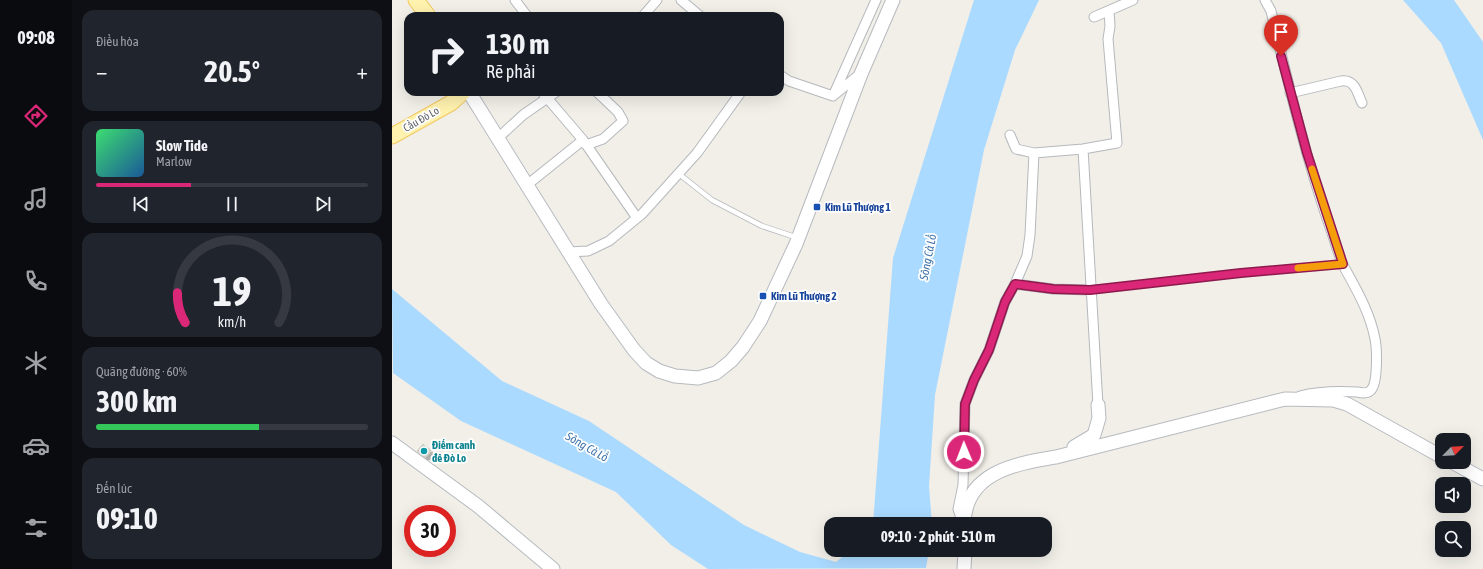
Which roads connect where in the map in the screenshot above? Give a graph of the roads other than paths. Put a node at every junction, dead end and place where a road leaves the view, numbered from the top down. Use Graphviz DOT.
graph roads {
  1 [pos="416,0"];
  2 [pos="515,0"];
  3 [pos="657,0"];
  4 [pos="681,0"];
  5 [pos="876,0"];
  6 [pos="893,0"];
  7 [pos="1133,0"];
  8 [pos="1266,0"];
  9 [pos="1109,11"];
  10 [pos="425,12"];
  11 [pos="524,12"];
  12 [pos="646,12"];
  13 [pos="695,12"];
  14 [pos="1094,18"];
  15 [pos="861,74"];
  16 [pos="784,78"];
  17 [pos="1290,93"];
  18 [pos="459,96"];
  19 [pos="472,96"];
  20 [pos="544,96"];
  21 [pos="546,96"];
  22 [pos="602,96"];
  23 [pos="738,96"];
  24 [pos="833,96"];
  25 [pos="1362,103"];
  26 [pos="1010,135"];
  27 [pos="392,136"];
  28 [pos="498,138"];
  29 [pos="585,143"];
  30 [pos="1083,149"];
  31 [pos="1034,153"];
  32 [pos="679,174"];
  33 [pos="527,185"];
  34 [pos="638,218"];
  35 [pos="798,238"];
  36 [pos="568,252"];
  37 [pos="1343,264"];
  38 [pos="1015,284"];
  39 [pos="1090,290"];
  40 [pos="1285,399"];
  41 [pos="1098,405"];
  42 [pos="392,443"];
  43 [pos="1435,452"];
  44 [pos="1056,457"];
  45 [pos="1465,469"];
  46 [pos="1483,479"];
  47 [pos="961,517"];
  48 [pos="964,517"];
  49 [pos="965,557"];
  50 [pos="553,569"];
  51 [pos="964,569"];
  1 -- 10 [label="main road"];
  2 -- 11 [label="street"];
  3 -- 12 [label="street"];
  4 -- 13 [label="street"];
  5 -- 24 [label="street"];
  6 -- 15 [label="main road"];
  7 -- 9 [label="street"];
  8 -- 17 [label="street"];
  9 -- 14 [label="street"];
  9 -- 30 [label="street"];
  15 -- 24 [label="street"];
  15 -- 35 [label="main road"];
  16 -- 24 [label="street"];
  17 -- 25 [label="street"];
  17 -- 37 [label="street"];
  18 -- 27 [label="main road, Cầu Đò Lo"];
  19 -- 28 [label="main road"];
  20 -- 28 [label="street"];
  21 -- 29 [label="street"];
  22 -- 29 [label="street"];
  23 -- 32 [label="street"];
  26 -- 31 [label="street"];
  28 -- 33 [label="main road"];
  29 -- 33 [label="street"];
  29 -- 34 [label="street"];
  30 -- 31 [label="street"];
  30 -- 39 [label="street"];
  31 -- 38 [label="street"];
  32 -- 34 [label="street"];
  32 -- 35 [label="lane"];
  33 -- 36 [label="main road"];
  34 -- 36 [label="street"];
  35 -- 36 [label="main road"];
  37 -- 39 [label="lane"];
  37 -- 40 [label="street"];
  38 -- 39 [label="street"];
  38 -- 47 [label="street"];
  39 -- 41 [label="street"];
  40 -- 43 [label="main road"];
  40 -- 44 [label="main road"];
  41 -- 44 [label="main road"];
  42 -- 50 [label="main road"];
  44 -- 48 [label="main road"];
  45 -- 46 [label="main road"];
  49 -- 51 [label="main road"];
}
